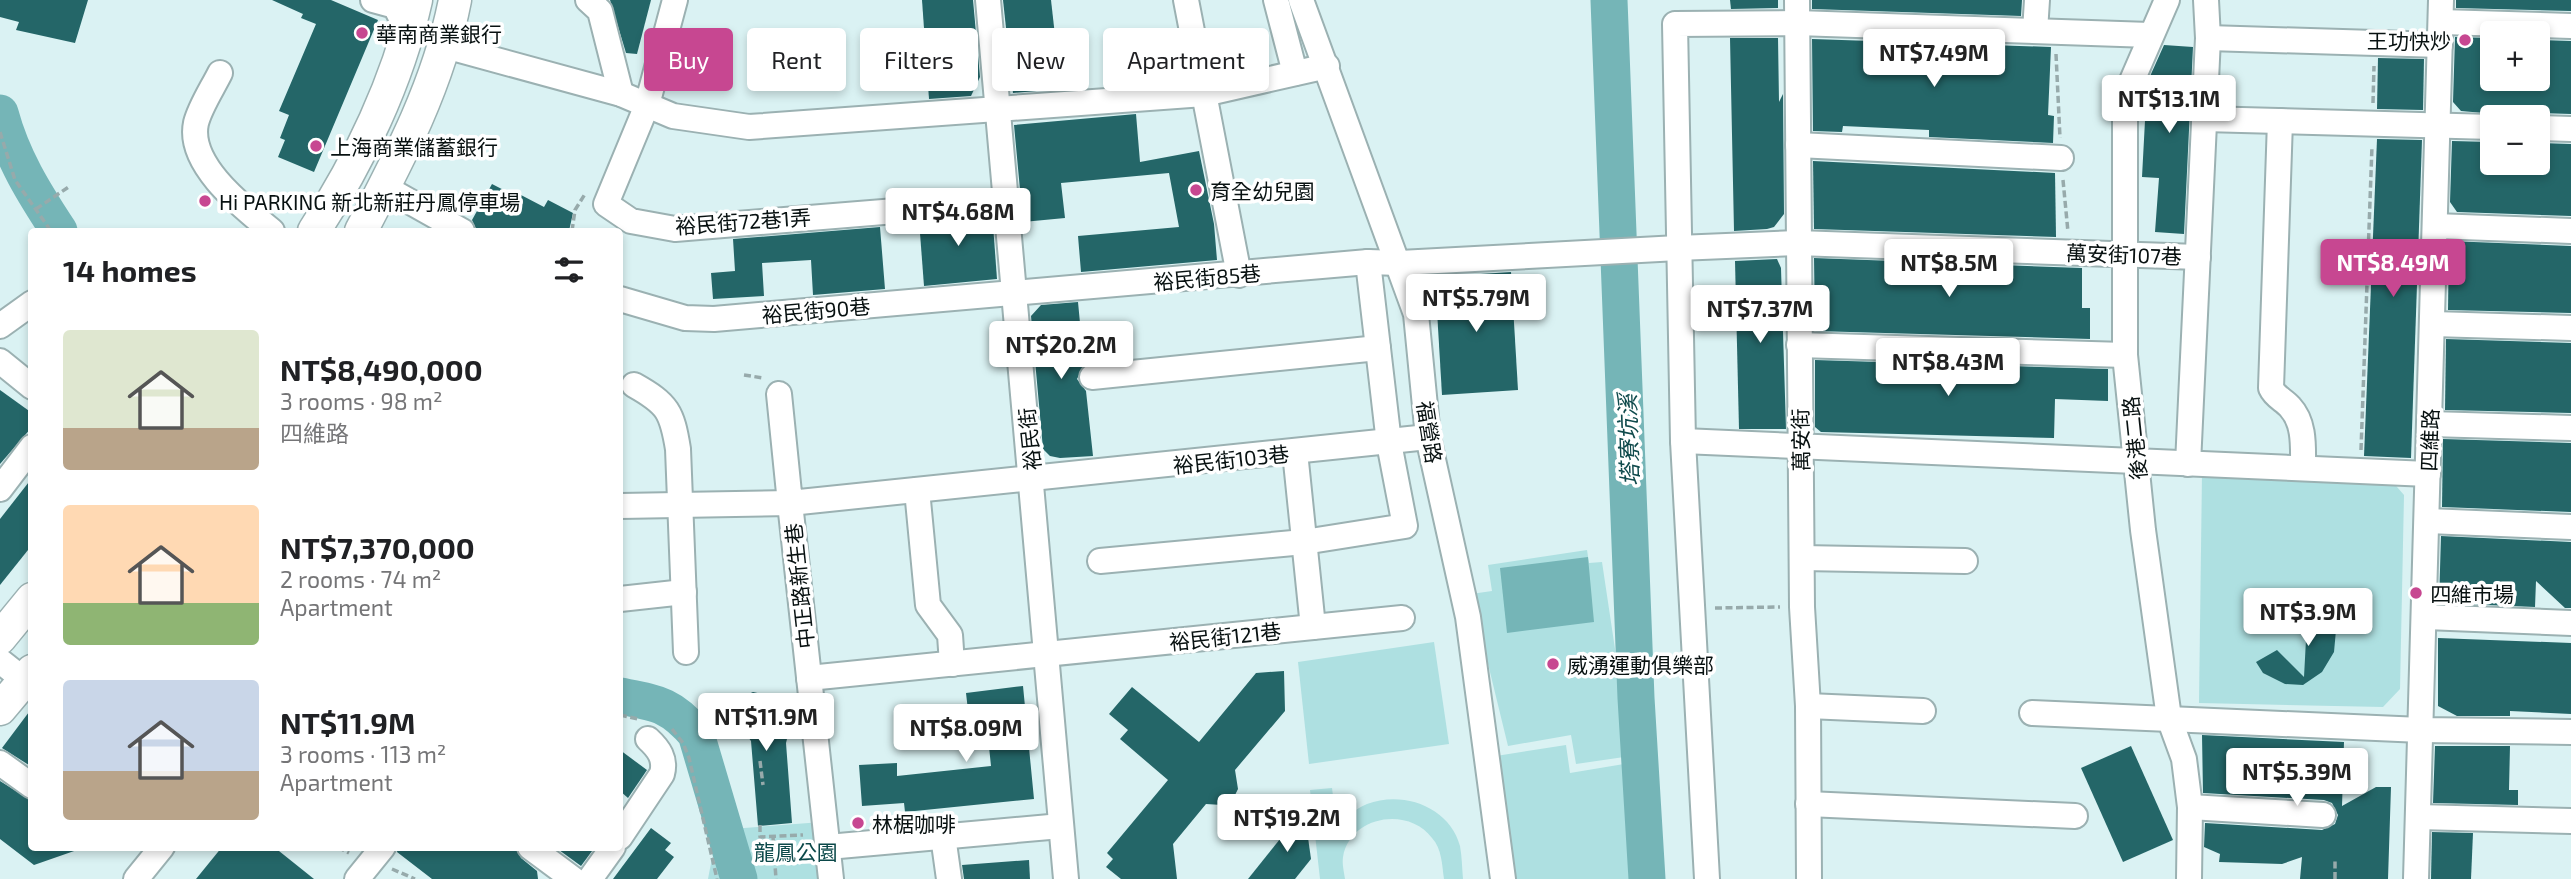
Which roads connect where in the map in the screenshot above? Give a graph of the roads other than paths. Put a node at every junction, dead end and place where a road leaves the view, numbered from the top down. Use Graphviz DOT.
graph roads {
  1 [pos="455,0"];
  2 [pos="588,0"];
  3 [pos="675,0"];
  4 [pos="988,0"];
  5 [pos="1186,0"];
  6 [pos="1276,0"];
  7 [pos="1301,0"];
  8 [pos="2036,0"];
  9 [pos="2167,0"];
  10 [pos="2206,0"];
  11 [pos="398,10"];
  12 [pos="1675,12"];
  13 [pos="1797,12"];
  14 [pos="2441,22"];
  15 [pos="2571,26"];
  16 [pos="2035,31"];
  17 [pos="2150,35"];
  18 [pos="2208,38"];
  19 [pos="444,46"];
  20 [pos="1327,66"];
  21 [pos="1295,73"];
  22 [pos="220,74"];
  23 [pos="621,94"];
  24 [pos="1204,94"];
  25 [pos="647,105"];
  26 [pos="997,111"];
  27 [pos="2204,120"];
  28 [pos="2280,121"];
  29 [pos="2438,125"];
  30 [pos="2480,127"];
  31 [pos="2550,128"];
  32 [pos="2571,129"];
  33 [pos="1798,145"];
  34 [pos="2061,158"];
  35 [pos="384,187"];
  36 [pos="908,210"];
  37 [pos="2435,226"];
  38 [pos="269,228"];
  39 [pos="316,228"];
  40 [pos="363,228"];
  41 [pos="457,228"];
  42 [pos="2571,231"];
  43 [pos="1797,243"];
  44 [pos="1678,248"];
  45 [pos="2123,253"];
  46 [pos="2198,257"];
  47 [pos="1368,262"];
  48 [pos="1400,263"];
  49 [pos="1239,275"];
  50 [pos="1014,293"];
  51 [pos="623,300"];
  52 [pos="28,306"];
  53 [pos="2433,324"];
  54 [pos="0,326"];
  55 [pos="2571,328"];
  56 [pos="1799,345"];
  57 [pos="1378,348"];
  58 [pos="2125,355"];
  59 [pos="0,362"];
  60 [pos="1092,377"];
  61 [pos="28,384"];
  62 [pos="635,385"];
  63 [pos="779,394"];
  64 [pos="2430,424"];
  65 [pos="2571,428"];
  66 [pos="1428,437"];
  67 [pos="1683,441"];
  68 [pos="1389,443"];
  69 [pos="1801,447"];
  70 [pos="28,452"];
  71 [pos="1295,452"];
  72 [pos="2137,460"];
  73 [pos="2188,464"];
  74 [pos="2303,467"];
  75 [pos="2428,474"];
  76 [pos="1032,478"];
  77 [pos="0,489"];
  78 [pos="917,490"];
  79 [pos="790,503"];
  80 [pos="623,506"];
  81 [pos="680,507"];
  82 [pos="2428,522"];
  83 [pos="2571,527"];
  84 [pos="1304,542"];
  85 [pos="1802,558"];
  86 [pos="1100,561"];
  87 [pos="1965,561"];
  88 [pos="684,592"];
  89 [pos="623,599"];
  90 [pos="28,603"];
  91 [pos="2426,617"];
  92 [pos="1402,618"];
  93 [pos="2571,623"];
  94 [pos="1312,627"];
  95 [pos="0,638"];
  96 [pos="686,652"];
  97 [pos="1048,655"];
  98 [pos="952,664"];
  99 [pos="18,670"];
  100 [pos="809,678"];
  101 [pos="1808,706"];
  102 [pos="0,709"];
  103 [pos="1923,711"];
  104 [pos="2032,713"];
  105 [pos="2169,718"];
  106 [pos="2421,730"];
  107 [pos="2571,732"];
  108 [pos="648,739"];
  109 [pos="0,763"];
  110 [pos="28,783"];
  111 [pos="1808,804"];
  112 [pos="2190,807"];
  113 [pos="2323,815"];
  114 [pos="2075,816"];
  115 [pos="2418,817"];
  116 [pos="2571,821"];
  117 [pos="1061,826"];
  118 [pos="623,833"];
  119 [pos="943,836"];
  120 [pos="827,840"];
  121 [pos="159,851"];
  122 [pos="535,851"];
  123 [pos="610,851"];
  124 [pos="136,879"];
  125 [pos="573,879"];
  126 [pos="590,879"];
  127 [pos="831,879"];
  128 [pos="948,879"];
  129 [pos="1066,879"];
  130 [pos="1503,879"];
  131 [pos="1707,879"];
  132 [pos="1809,879"];
  133 [pos="2189,879"];
  134 [pos="2416,879"];
  1 -- 19 [label="main road"];
  2 -- 23 [label="street"];
  3 -- 25 [label="street"];
  4 -- 26 [label="street, 裕民街"];
  5 -- 24 [label="street"];
  6 -- 21 [label="street"];
  7 -- 20 [label="street, 福營路"];
  8 -- 16 [label="street"];
  9 -- 17 [label="street, 後港二路"];
  10 -- 18 [label="street"];
  11 -- 19 [label="main road"];
  11 -- 39 [label="main road"];
  12 -- 13 [label="street"];
  12 -- 44 [label="street"];
  13 -- 16 [label="street"];
  13 -- 33 [label="street, 萬安街"];
  14 -- 15 [label="street"];
  14 -- 18 [label="street"];
  14 -- 29 [label="street, 四維路"];
  16 -- 17 [label="street"];
  17 -- 45 [label="street, 後港二路"];
  18 -- 27 [label="street"];
  19 -- 23 [label="street"];
  19 -- 35 [label="main road"];
  20 -- 21 [label="street"];
  20 -- 48 [label="street, 福營路"];
  21 -- 24 [label="street"];
  22 -- 38 [label="street"];
  23 -- 25 [label="street"];
  24 -- 26 [label="street"];
  24 -- 49 [label="street"];
  25 -- 26 [label="street"];
  25 -- 36 [label="street, 裕民街72巷1弄"];
  26 -- 50 [label="street, 裕民街"];
  27 -- 28 [label="street"];
  27 -- 46 [label="street"];
  28 -- 29 [label="street"];
  28 -- 74 [label="street"];
  29 -- 30 [label="street"];
  29 -- 37 [label="street, 四維路"];
  31 -- 32 [label="street"];
  33 -- 34 [label="street"];
  33 -- 43 [label="street, 萬安街"];
  35 -- 40 [label="main road"];
  35 -- 41 [label="street"];
  37 -- 42 [label="street"];
  37 -- 53 [label="street, 四維路"];
  43 -- 44 [label="street, 萬安街107巷"];
  43 -- 45 [label="street, 萬安街107巷"];
  43 -- 56 [label="street, 萬安街"];
  44 -- 48 [label="street, 裕民街85巷"];
  44 -- 67 [label="street"];
  45 -- 46 [label="street, 萬安街107巷"];
  45 -- 58 [label="street, 後港二路"];
  46 -- 73 [label="street"];
  47 -- 48 [label="street, 裕民街85巷"];
  47 -- 49 [label="street, 裕民街85巷"];
  47 -- 57 [label="street"];
  48 -- 66 [label="street, 福營路"];
  49 -- 50 [label="street, 裕民街85巷"];
  50 -- 51 [label="street, 裕民街90巷"];
  50 -- 76 [label="street, 裕民街"];
  52 -- 54 [label="street"];
  53 -- 55 [label="street"];
  53 -- 64 [label="street, 四維路"];
  56 -- 58 [label="street"];
  56 -- 69 [label="street, 萬安街"];
  57 -- 60 [label="street"];
  57 -- 68 [label="street"];
  58 -- 72 [label="street, 後港二路"];
  59 -- 61 [label="street"];
  62 -- 81 [label="street"];
  63 -- 79 [label="street"];
  64 -- 65 [label="street"];
  64 -- 75 [label="street, 四維路"];
  66 -- 68 [label="street, 裕民街103巷"];
  66 -- 130 [label="street, 福營路"];
  67 -- 69 [label="street"];
  67 -- 131 [label="street"];
  68 -- 71 [label="street, 裕民街103巷"];
  68 -- 84 [label="street"];
  69 -- 72 [label="street"];
  69 -- 85 [label="street, 萬安街"];
  70 -- 77 [label="street"];
  71 -- 76 [label="street, 裕民街103巷"];
  71 -- 84 [label="street"];
  72 -- 73 [label="street"];
  72 -- 105 [label="street, 後港二路"];
  73 -- 74 [label="street"];
  74 -- 75 [label="street"];
  75 -- 82 [label="street, 四維路"];
  76 -- 78 [label="street, 裕民街103巷"];
  76 -- 97 [label="street, 裕民街"];
  78 -- 79 [label="street, 裕民街103巷"];
  78 -- 98 [label="street"];
  79 -- 81 [label="street, 中正路新生巷"];
  79 -- 100 [label="street, 中正路新生巷"];
  80 -- 81 [label="street, 中正路新生巷"];
  81 -- 88 [label="street"];
  82 -- 83 [label="street"];
  82 -- 91 [label="street, 四維路"];
  84 -- 86 [label="street"];
  84 -- 94 [label="street"];
  85 -- 87 [label="street"];
  85 -- 101 [label="street, 萬安街"];
  88 -- 89 [label="street"];
  88 -- 96 [label="street"];
  90 -- 95 [label="main road"];
  91 -- 93 [label="street"];
  91 -- 106 [label="street, 四維路"];
  92 -- 94 [label="street, 裕民街121巷"];
  94 -- 97 [label="street, 裕民街121巷"];
  97 -- 98 [label="street, 裕民街121巷"];
  97 -- 117 [label="street, 裕民街"];
  98 -- 100 [label="street, 裕民街121巷"];
  99 -- 102 [label="main road"];
  100 -- 120 [label="street, 中正路新生巷"];
  101 -- 103 [label="street"];
  101 -- 111 [label="street, 萬安街"];
  104 -- 105 [label="street"];
  105 -- 106 [label="street"];
  105 -- 112 [label="street, 後港二路"];
  106 -- 107 [label="street"];
  106 -- 115 [label="street, 四維路"];
  108 -- 118 [label="street"];
  109 -- 110 [label="street"];
  111 -- 114 [label="street"];
  111 -- 132 [label="street, 萬安街"];
  112 -- 113 [label="street"];
  112 -- 133 [label="street, 後港二路"];
  115 -- 116 [label="street"];
  115 -- 134 [label="street, 四維路"];
  117 -- 119 [label="street"];
  117 -- 129 [label="street, 裕民街"];
  119 -- 120 [label="street"];
  119 -- 128 [label="street"];
  120 -- 127 [label="street, 中正路新生巷"];
  121 -- 124 [label="street"];
  122 -- 125 [label="street"];
  123 -- 126 [label="street"];
}
